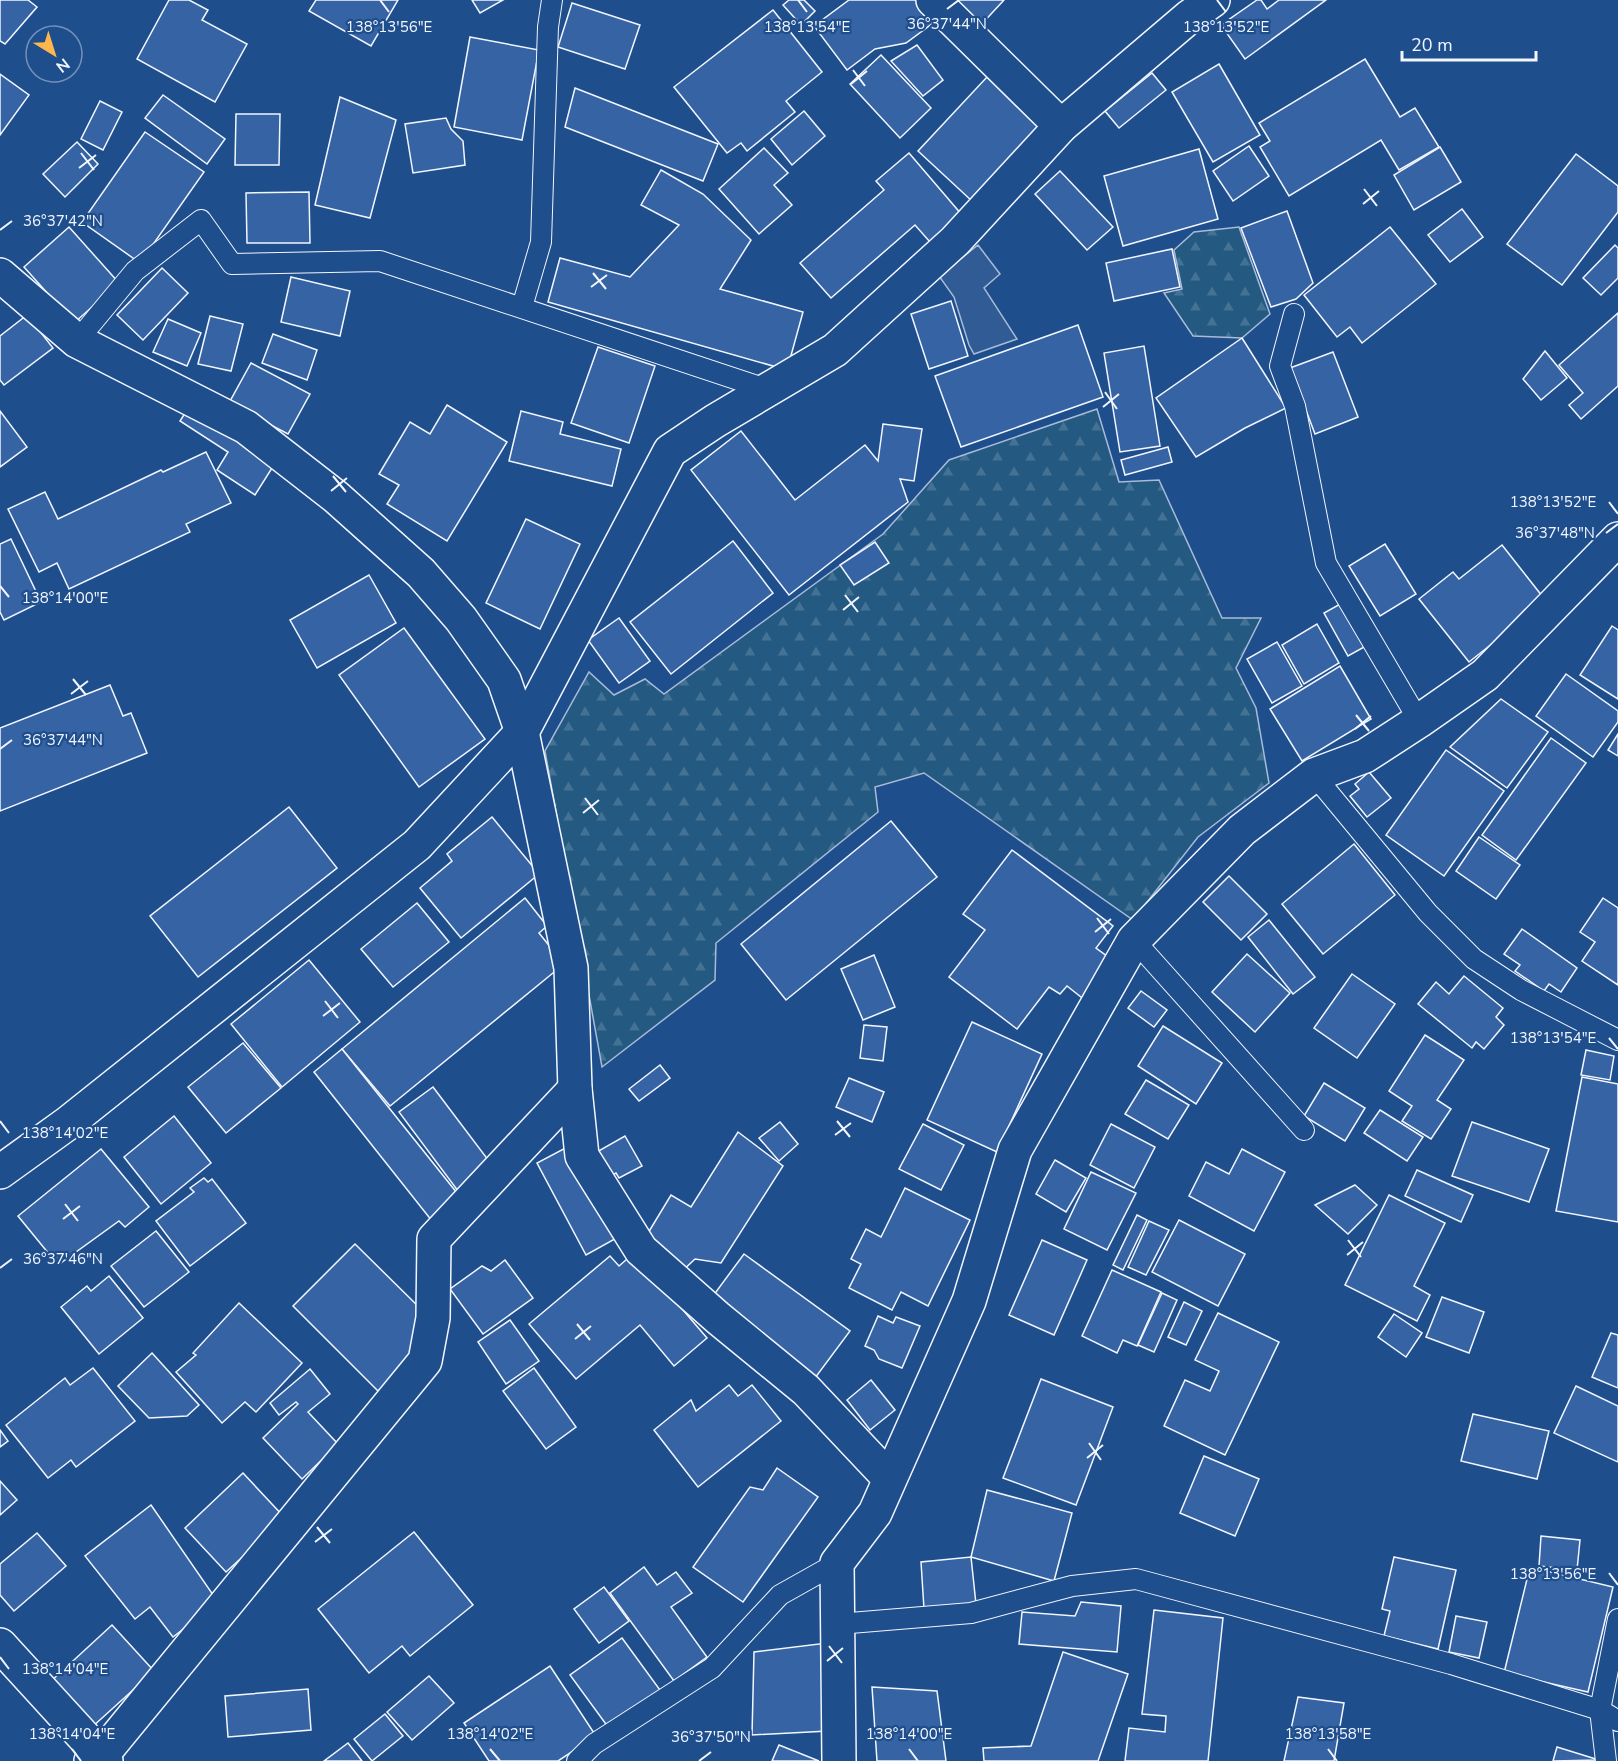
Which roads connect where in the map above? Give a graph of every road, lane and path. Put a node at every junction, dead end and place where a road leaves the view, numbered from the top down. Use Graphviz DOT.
graph roads {
  1 [pos="552,0"];
  2 [pos="933,0"];
  3 [pos="1213,0"];
  4 [pos="1061,126"];
  5 [pos="0,275"];
  6 [pos="522,307"];
  7 [pos="1294,314"];
  8 [pos="77,341"];
  9 [pos="769,390"];
  10 [pos="1618,539"];
  11 [pos="1419,721"];
  12 [pos="522,732"];
  13 [pos="1314,775"];
  14 [pos="1134,940"];
  15 [pos="1618,1040"];
  16 [pos="575,1089"];
  17 [pos="1304,1130"];
  18 [pos="0,1172"];
  19 [pos="890,1478"];
  20 [pos="837,1563"];
  21 [pos="1618,1619"];
  22 [pos="838,1624"];
  23 [pos="0,1645"];
  24 [pos="1600,1710"];
  25 [pos="1618,1721"];
  26 [pos="100,1759"];
  27 [pos="577,1761"];
  28 [pos="839,1761"];
  29 [pos="1606,1761"];
  1 -- 6 [label="lane"];
  2 -- 4 [label="street"];
  3 -- 4 [label="street"];
  4 -- 9 [label="street"];
  5 -- 8 [label="street"];
  6 -- 8 [label="lane"];
  6 -- 9 [label="lane"];
  7 -- 11 [label="lane"];
  8 -- 12 [label="street"];
  9 -- 12 [label="street"];
  10 -- 11 [label="street"];
  11 -- 13 [label="street"];
  12 -- 16 [label="street"];
  12 -- 18 [label="street"];
  13 -- 14 [label="street"];
  13 -- 15 [label="lane"];
  14 -- 17 [label="lane"];
  14 -- 19 [label="street"];
  16 -- 19 [label="street"];
  16 -- 26 [label="street"];
  19 -- 20 [label="street"];
  20 -- 22 [label="street"];
  20 -- 27 [label="lane"];
  21 -- 24 [label="lane"];
  22 -- 24 [label="lane"];
  22 -- 28 [label="street"];
  23 -- 26 [label="street"];
  24 -- 25 [label="lane"];
  24 -- 29 [label="lane"];
}
